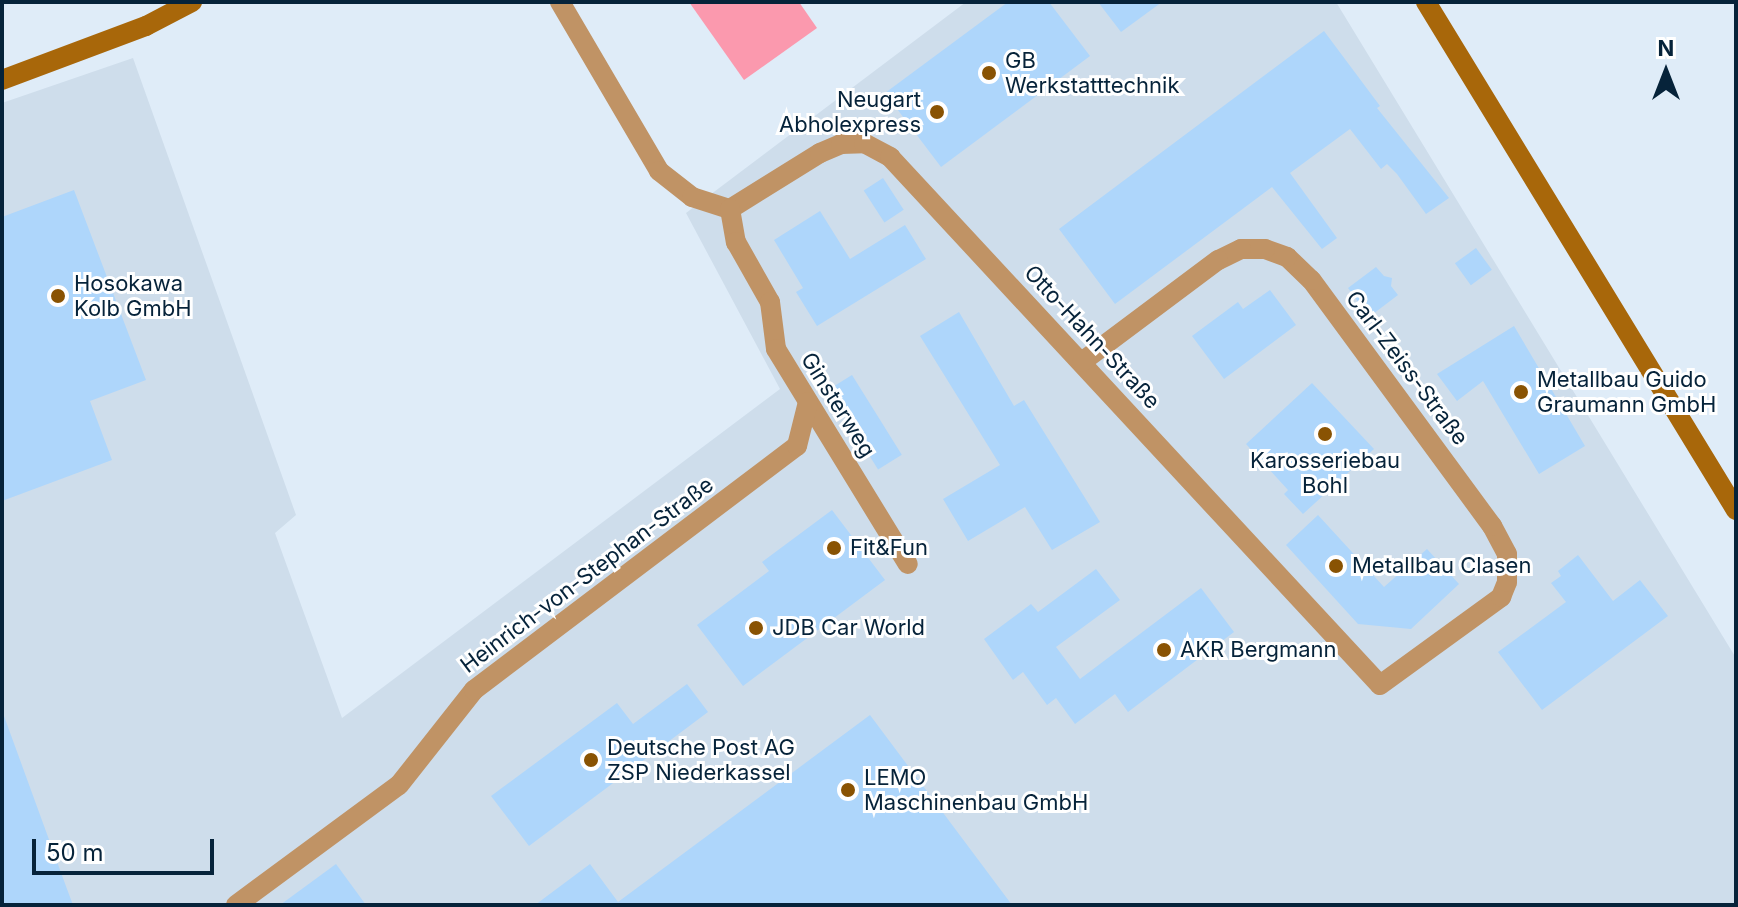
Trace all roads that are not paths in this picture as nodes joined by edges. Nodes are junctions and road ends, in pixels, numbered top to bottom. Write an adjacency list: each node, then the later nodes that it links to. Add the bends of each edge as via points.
1 (192, 2): 4 (main road, via 146,26)
2 (560, 2): 5 (street, via 659,171 692,197)
3 (1426, 2): 8 (main road)
4 (2, 80)
5 (730, 209): 6 (street, Otto-Hahn-Straße, via 820,153 841,144 864,143 890,157); 7 (street, Ginsterweg, via 736,242 770,302 776,349)
6 (1083, 361): 10 (street, Otto-Hahn-Straße); 10 (street, Carl-Zeiss-Straße, via 1218,260 1241,249 1265,249 1287,257 1311,280 1473,495 1507,554 1501,597)
7 (808, 402): 9 (street, Ginsterweg); 11 (street, Heinrich-von-Stephan-Straße, via 797,446 474,690 399,785)
8 (1736, 510)
9 (908, 564)
10 (1380, 685)
11 (236, 905)

